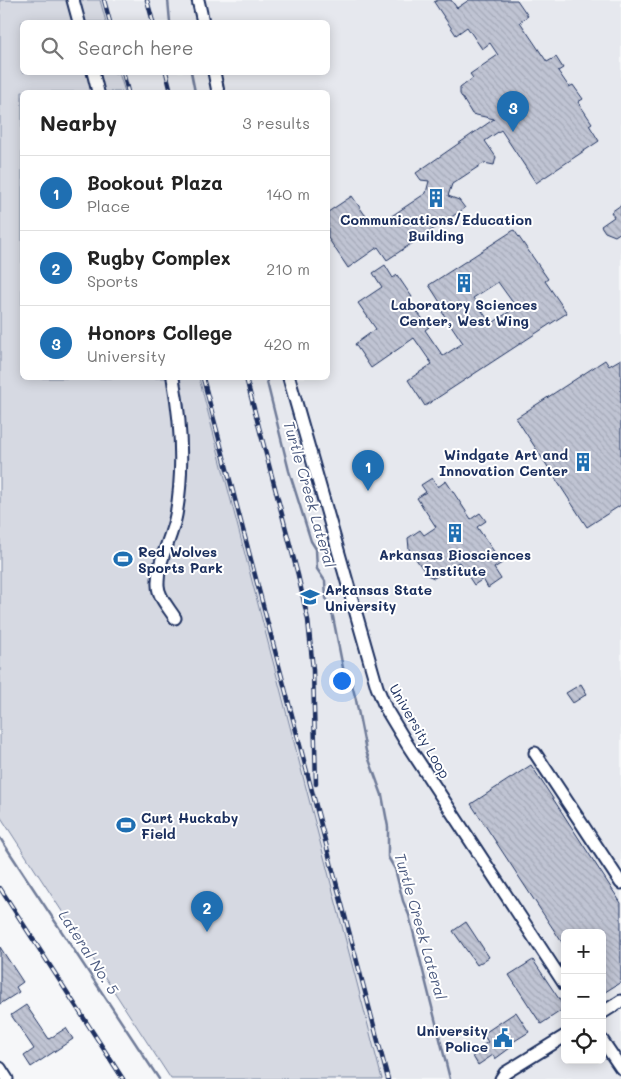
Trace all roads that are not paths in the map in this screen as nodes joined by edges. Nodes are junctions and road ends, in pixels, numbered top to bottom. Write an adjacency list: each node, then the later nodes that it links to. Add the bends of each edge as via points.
1 (74, 0): 3 (street)
2 (198, 0): 4 (street)
3 (79, 20)
4 (203, 20)
5 (94, 75): 7 (street)
6 (215, 75): 8 (street)
7 (98, 90)
8 (218, 90)
9 (173, 380): 11 (street, via 181,470 176,516 160,567 158,586 159,594)
10 (290, 380): 14 (street, University Loop, via 362,637 386,709)
11 (176, 618)
12 (535, 753): 13 (street)
13 (621, 883)
14 (561, 979)
15 (621, 1002): 16 (street)
16 (606, 1011)
17 (561, 1039): 21 (street)
18 (606, 1046): 20 (street)
19 (0, 1068): 22 (street)
20 (621, 1068)
21 (503, 1076)
22 (7, 1079)

